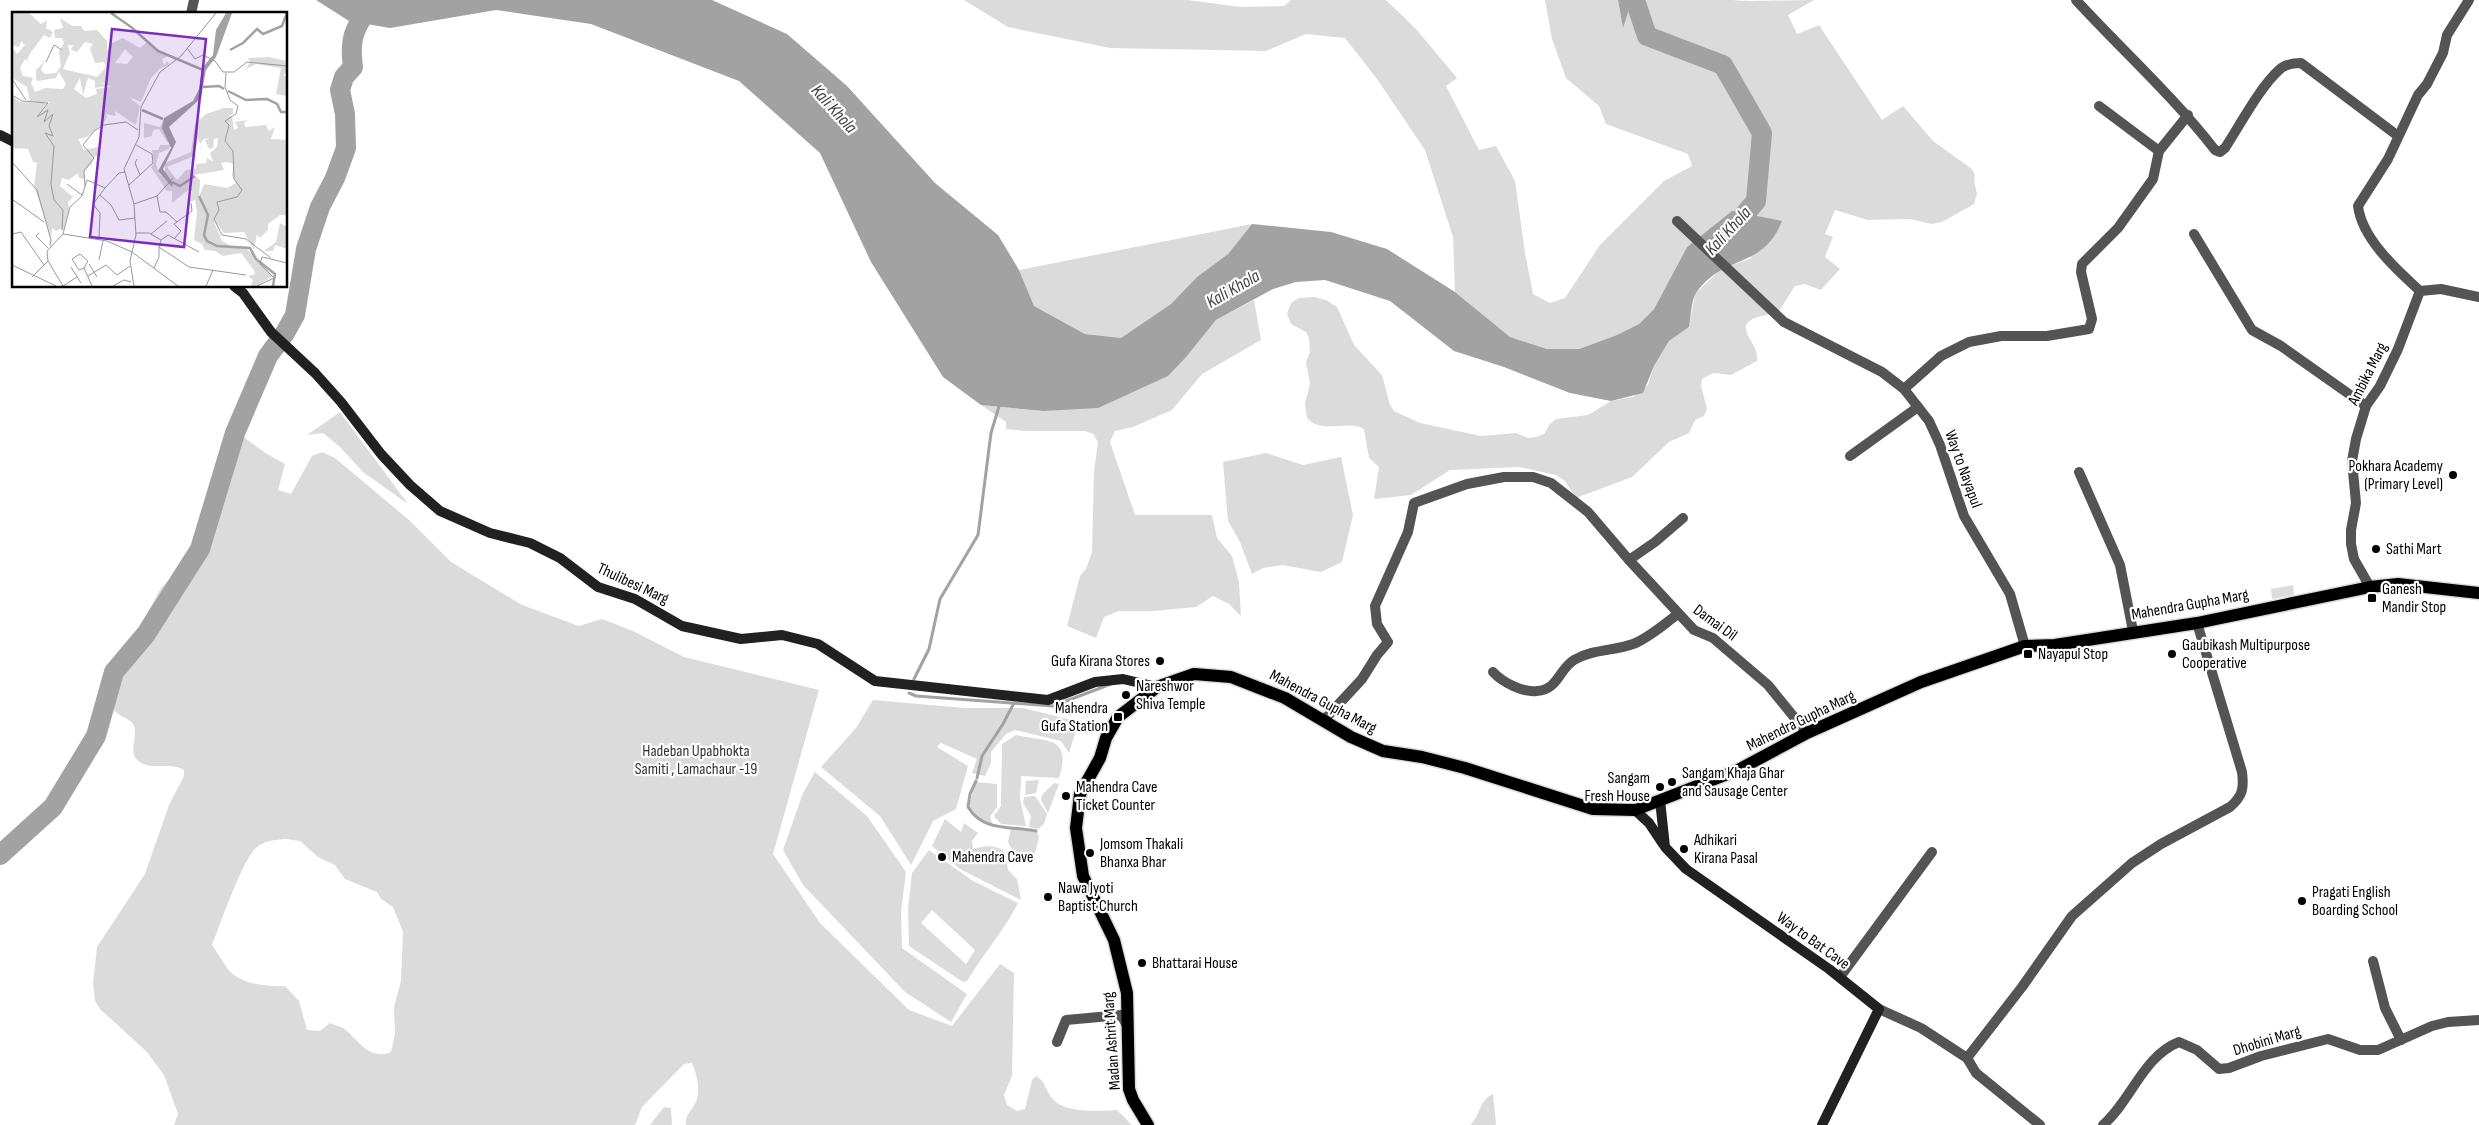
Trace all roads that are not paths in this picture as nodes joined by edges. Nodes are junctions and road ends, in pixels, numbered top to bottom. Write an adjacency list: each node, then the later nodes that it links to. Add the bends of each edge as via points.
1 (2076, 0): 4 (street)
2 (2469, 0): 6 (street, via 2447,35 2443,53)
3 (2099, 106): 8 (street)
4 (2188, 115): 6 (street, via 2220,152 2280,69 2301,63); 8 (street)
5 (0, 135): 7 (main road)
6 (2398, 136): 12 (street, via 2388,159 2358,206 2379,251)
7 (12, 141)
8 (2159, 151): 14 (street, via 2153,179 2118,228 2082,264 2080,272 2092,319 2089,329 2046,336 2001,336 1969,342 1941,356)
9 (1677, 221): 14 (street, Way to Nayapul, via 1784,322 1882,372)
10 (2194, 234): 15 (street, via 2252,330 2281,346)
11 (237, 288): 28 (main road, Thulibesi Marg, via 271,332 335,395 392,467 440,510 490,534 536,546 560,558 598,587 636,599 682,626 741,639 782,635 818,644 875,681 1048,700 1095,682 1123,679)
12 (2420, 291): 13 (street, via 2441,289); 15 (street, Ambika Marg, via 2398,349)
13 (2479, 298)
14 (1904, 389): 16 (street, Way to Nayapul)
15 (2366, 406): 21 (street, Ambika Marg, via 2352,461 2356,503 2351,537 2354,559)
16 (1918, 407): 17 (street); 26 (street, Way to Nayapul, via 1929,421 1940,446 1964,516 2010,594)
17 (1850, 456)
18 (2079, 472): 25 (street, via 2120,565)
19 (1683, 518): 20 (street)
20 (1629, 560): 23 (street, Damai Dil); 29 (street, Damai Dil, via 1588,512 1551,483 1533,477 1519,475 1467,484 1418,500 1412,506 1408,532 1375,606 1376,624 1388,642 1362,679)
21 (2370, 587): 22 (main road, Mahendra Gupha Marg, via 2398,584); 24 (main road, Mahendra Gupha Marg)
22 (2479, 594)
23 (1678, 614): 27 (street, via 1635,644 1598,650 1574,660 1556,683 1546,689 1528,691 1500,680); 30 (street, Damai Dil, via 1694,630 1713,638 1768,685)
24 (2197, 623): 25 (main road, Mahendra Gupha Marg); 42 (street, via 2242,772 2243,791 2239,800 2132,863 2072,916)
25 (2133, 631): 26 (main road, Mahendra Gupha Marg, via 2055,645)
26 (2025, 646): 30 (main road, Mahendra Gupha Marg, via 1921,682)
27 (1492, 672)
28 (1157, 687): 29 (main road, Mahendra Gupha Marg, via 1194,674 1231,676 1285,698); 39 (main road, Madan Ashrit Marg, via 1118,717 1080,794 1076,828 1084,876 1114,940 1127,993)
29 (1324, 720): 32 (main road, Mahendra Gupha Marg, via 1383,751 1465,768 1593,809)
30 (1807, 733): 31 (main road, Mahendra Gupha Marg, via 1738,770)
31 (1660, 800): 32 (main road, Mahendra Gupha Marg); 33 (main road)
32 (1635, 810): 33 (main road, Way to Bat Cave, via 1649,823)
33 (1665, 847): 36 (main road, Way to Bat Cave, via 1686,869)
34 (1932, 852): 36 (street)
35 (2373, 961): 40 (street, via 2385,1008)
36 (1840, 977): 37 (main road, Way to Bat Cave)
37 (1880, 1009): 42 (street, via 1921,1028); 44 (main road)
38 (2479, 1020): 40 (street, Dhobini Marg, via 2432,1026)
39 (1129, 1028): 41 (street, via 1120,1014 1066,1020); 43 (main road, Madan Ashrit Marg, via 1129,1089)
40 (2401, 1040): 46 (street, Dhobini Marg, via 2370,1051 2328,1039 2261,1056 2229,1068 2218,1068 2197,1050 2180,1042 2157,1056)
41 (1057, 1042)
42 (1967, 1058): 45 (street, via 1976,1073)
43 (1148, 1125)
44 (1822, 1125)
45 (2040, 1125)
46 (2103, 1125)

